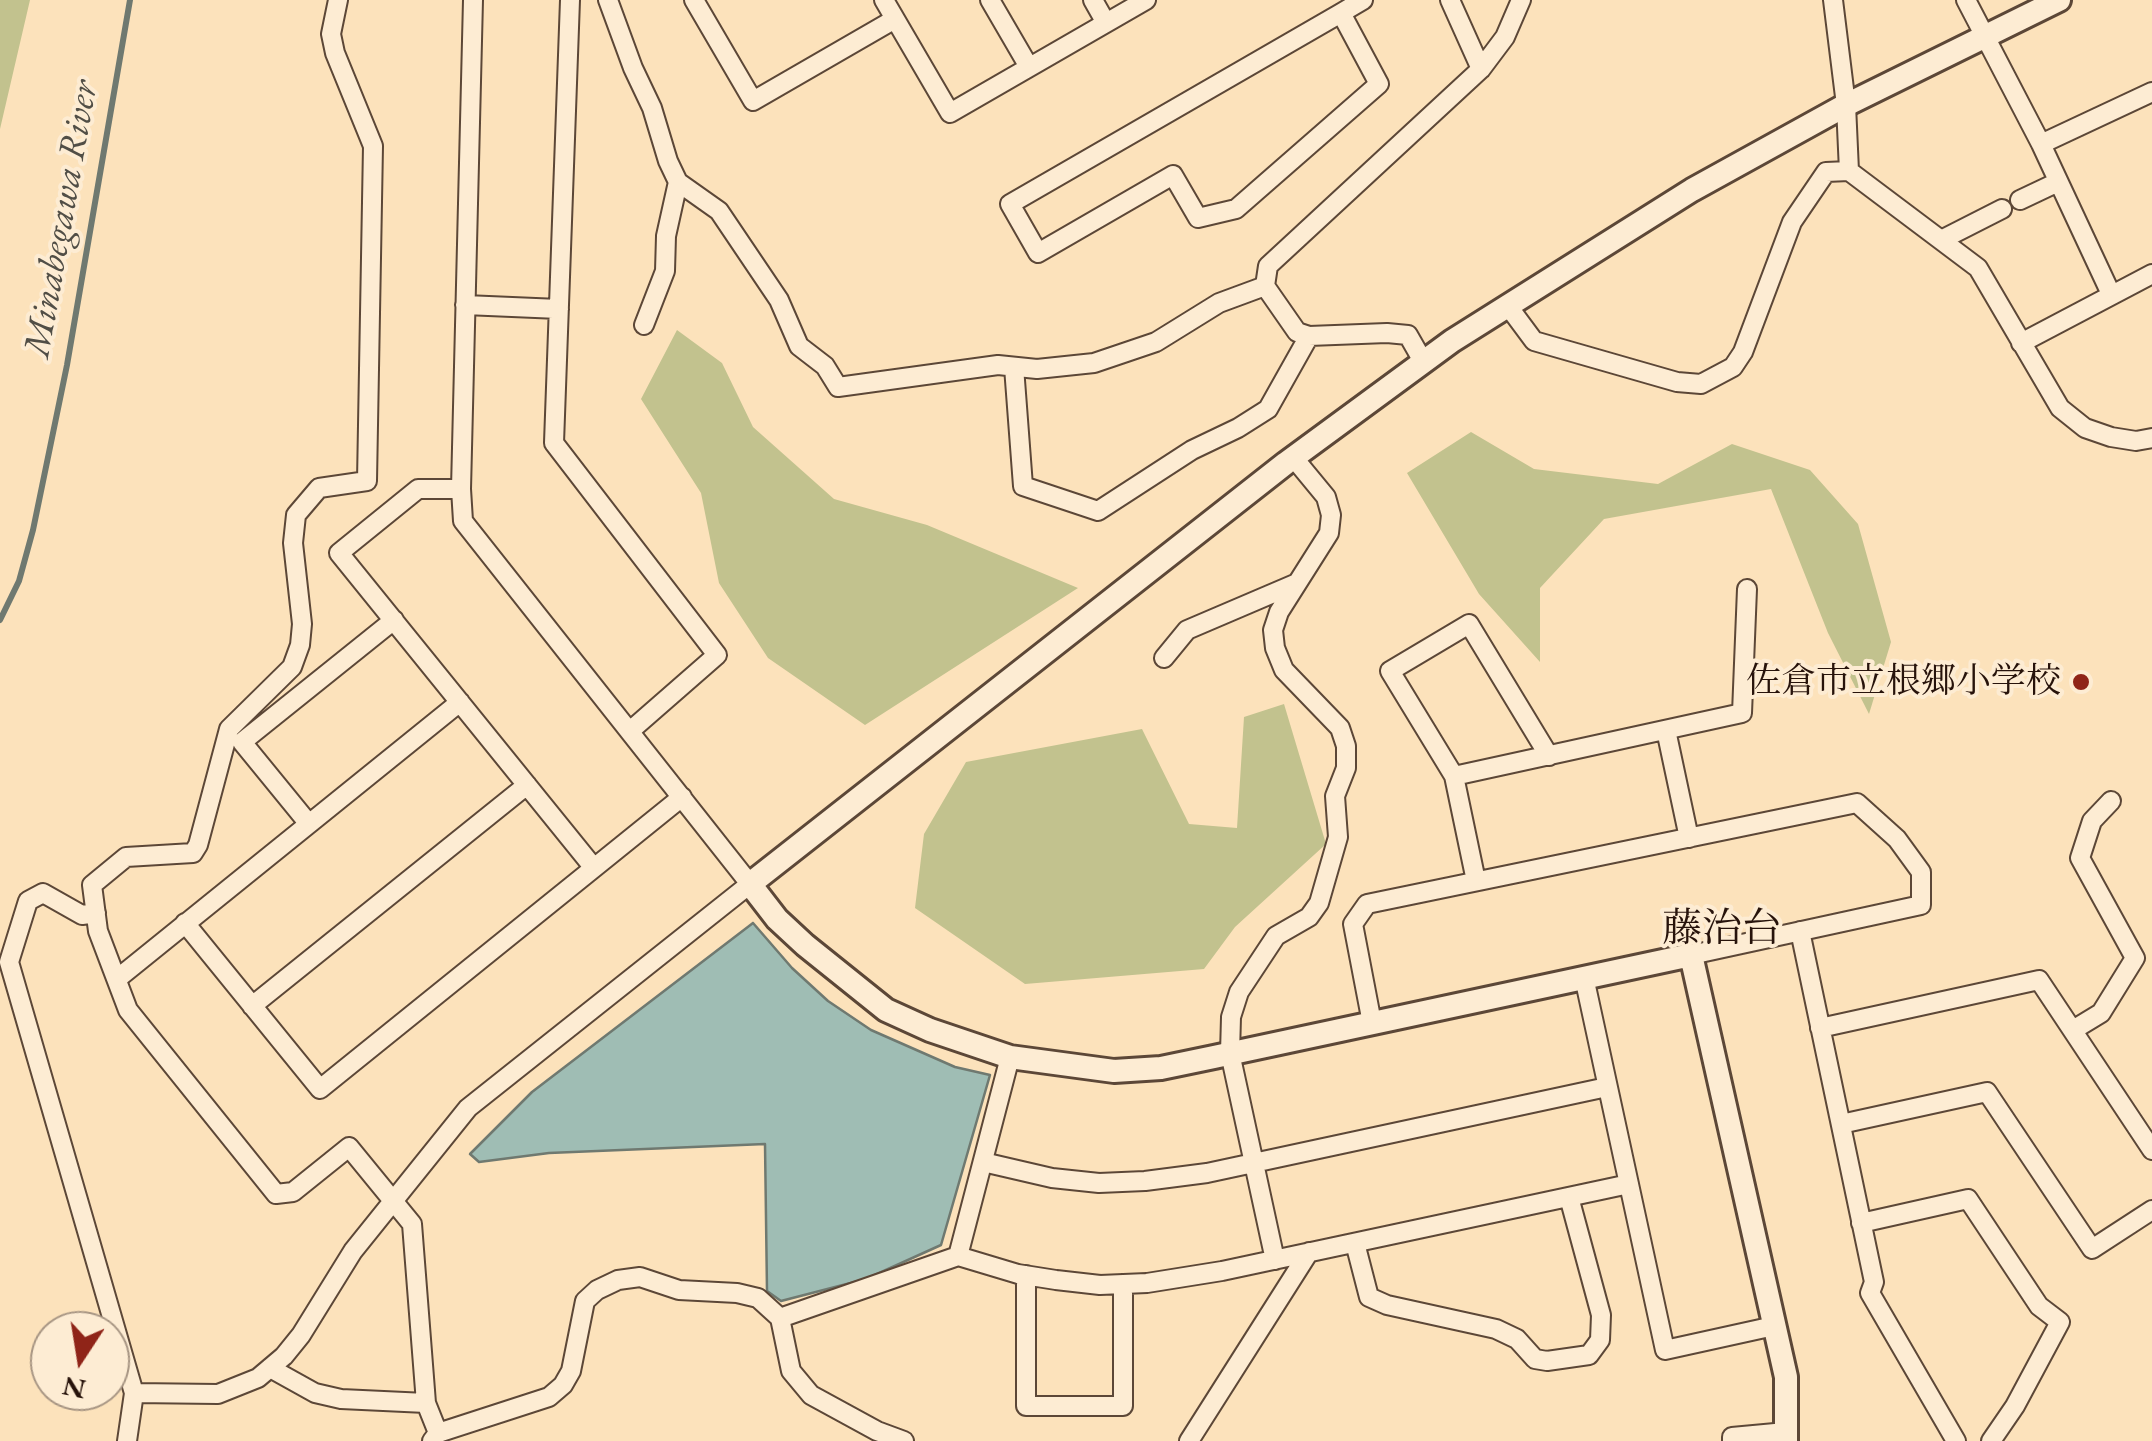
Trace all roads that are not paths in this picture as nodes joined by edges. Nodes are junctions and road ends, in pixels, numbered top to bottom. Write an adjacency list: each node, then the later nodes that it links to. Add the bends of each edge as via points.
1 (338, 0): 61 (street, via 331,34 335,53 373,146 367,481 319,488 296,515 300,645 292,667 229,729 198,845 192,852 126,857 92,885)
2 (473, 0): 33 (street)
3 (570, 0): 35 (street)
4 (608, 0): 25 (street)
5 (694, 0): 16 (street, via 752,101)
6 (884, 0): 16 (street)
7 (990, 0): 19 (street)
8 (1093, 0): 17 (street)
9 (1146, 0): 17 (street)
10 (1450, 0): 20 (street)
11 (1521, 0): 20 (street)
12 (1833, 0): 22 (street)
13 (1966, 0): 18 (street)
14 (2058, 0): 18 (street)
15 (1353, 4): 15 (street, via 1010,204 1038,253 1173,175 1198,218 1236,209 1378,84)
16 (895, 19): 19 (street, via 950,113)
17 (1106, 23): 19 (street)
18 (1985, 36): 22 (street); 23 (street)
19 (1029, 67)
20 (1481, 69): 31 (street, via 1268,266)
21 (2149, 100): 23 (street)
22 (1846, 105): 24 (street); 34 (street, via 1692,190)
23 (2041, 144): 26 (street)
24 (1849, 171): 29 (street); 34 (street, via 1826,172 1792,222 1743,352 1733,367 1701,384 1534,341)
25 (678, 182): 36 (street, via 665,271); 40 (street, via 719,211 779,300 799,346 825,366 838,387)
26 (2058, 182): 27 (street); 32 (street)
27 (2020, 200)
28 (2002, 209): 29 (street)
29 (1943, 239): 38 (street, via 1978,268)
30 (2152, 274): 32 (street)
31 (1265, 286): 37 (street, via 1297,332); 40 (street, via 1219,303 1156,342 1094,364)
32 (2111, 294): 38 (street)
33 (465, 305): 35 (street); 43 (street)
34 (1508, 306): 39 (street)
35 (559, 308): 50 (street, via 554,442 717,655)
36 (644, 325)
37 (1309, 336): 39 (street, via 1408,336); 40 (street, via 1268,408 1098,511 1023,486)
38 (2021, 343): 41 (street, via 2060,408 2085,428 2111,437)
39 (1424, 362): 42 (street)
40 (1014, 367)
41 (2152, 438)
42 (1294, 457): 44 (street, via 1326,497 1331,515 1330,533); 60 (street)
43 (461, 489): 46 (street, via 418,489 338,553); 50 (street, via 463,521)
44 (1298, 582): 47 (street, via 1186,630); 71 (street, via 1279,612 1274,648 1284,670 1340,728 1346,768 1336,796 1338,837 1318,903 1309,917 1276,936 1239,992)
45 (1747, 589): 49 (street, via 1742,714)
46 (394, 620): 48 (street); 56 (street, via 242,742)
47 (1164, 658)
48 (460, 702): 53 (street); 56 (street)
49 (1666, 730): 51 (street); 57 (street)
50 (630, 731): 54 (street)
51 (1549, 756): 52 (street); 52 (street, via 1469,624 1390,671)
52 (1454, 776): 59 (street)
53 (527, 784): 58 (street); 67 (street)
54 (682, 797): 58 (street); 60 (street)
55 (2111, 801): 70 (street, via 2092,821 2080,858 2135,958 2101,1014)
56 (308, 824): 62 (street)
57 (1689, 838): 59 (street); 63 (street, via 1857,803 1921,872 1921,905)
58 (594, 868): 67 (street, via 320,1089)
59 (1476, 882): 68 (street, via 1366,904 1353,924)
60 (750, 884): 72 (street, via 805,945 886,1010); 80 (street, via 468,1108)
61 (96, 913): 66 (street); 92 (street, via 82,915 43,894 28,901 9,962)
62 (185, 923): 66 (street); 67 (street)
63 (1800, 931): 64 (street); 69 (street)
64 (1691, 955): 65 (street); 90 (street)
65 (1584, 978): 68 (street); 73 (street)
66 (117, 979): 80 (street, via 128,1010 276,1194 293,1192 349,1147)
67 (252, 1006)
68 (1372, 1023): 71 (street)
69 (1820, 1028): 70 (street, via 2039,980); 74 (street)
70 (2073, 1030): 75 (street)
71 (1230, 1053): 72 (street, via 1114,1071); 77 (street)
72 (1010, 1057): 76 (street)
73 (1608, 1086): 77 (street); 78 (street)
74 (1841, 1124): 81 (street, via 1987,1092 2092,1250); 82 (street)
75 (2152, 1150)
76 (983, 1162): 77 (street, via 1099,1184); 85 (street)
77 (1254, 1162): 86 (street)
78 (1629, 1184): 79 (street); 90 (street, via 1665,1350)
79 (1569, 1196): 83 (street); 83 (street, via 1602,1315 1600,1340 1589,1354 1547,1361 1496,1330 1368,1297)
80 (393, 1201): 91 (street, via 301,1335); 93 (street, via 412,1224)
81 (2152, 1210)
82 (1862, 1223): 100 (street, via 1874,1282 1870,1294); 101 (street, via 1968,1199 2039,1306 2060,1322)
83 (1355, 1242): 84 (street)
84 (1310, 1252): 86 (street); 98 (street)
85 (958, 1256): 87 (street); 89 (street)
86 (1275, 1260): 88 (street)
87 (1026, 1275): 88 (street); 88 (street, via 1026,1406 1123,1406)
88 (1123, 1284)
89 (780, 1318): 95 (street, via 758,1298 737,1293 618,1280 585,1301 563,1385 549,1397); 97 (street, via 791,1370 811,1396)
90 (1774, 1326): 94 (street, via 1786,1377)
91 (270, 1368): 92 (street, via 218,1394); 93 (street, via 341,1399)
92 (134, 1392): 96 (street)
93 (426, 1403): 95 (street)
94 (1786, 1436): 99 (street)
95 (435, 1437)
96 (126, 1441)
97 (904, 1441)
98 (1189, 1441)
99 (1732, 1441)
100 (1956, 1441)
101 (1991, 1441)

